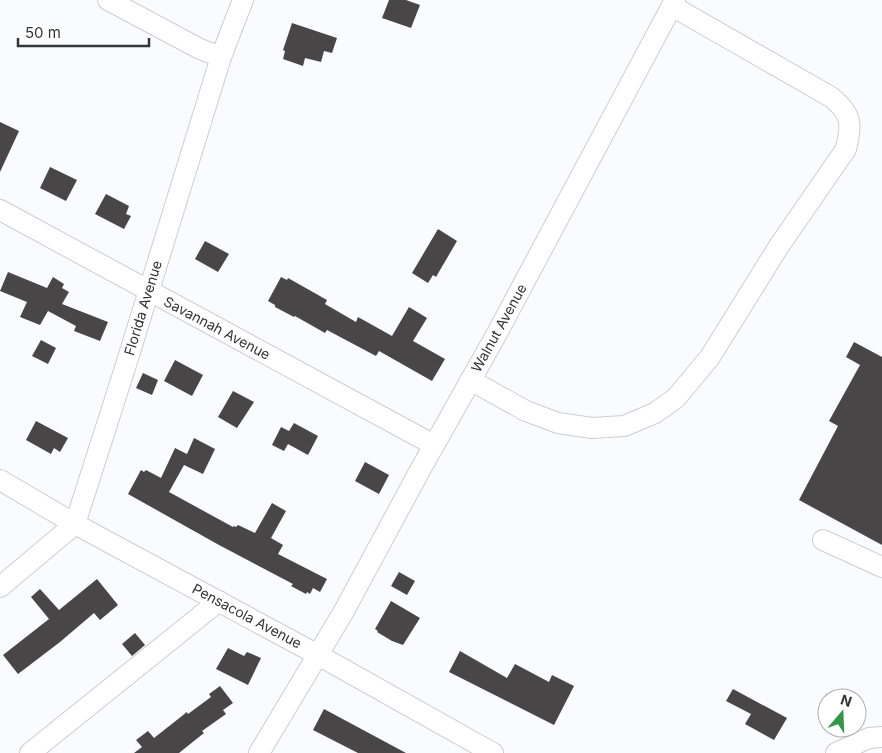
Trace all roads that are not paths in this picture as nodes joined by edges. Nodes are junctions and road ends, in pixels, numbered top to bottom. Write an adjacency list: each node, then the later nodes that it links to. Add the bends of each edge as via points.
1 (108, 0): 4 (street)
2 (243, 0): 4 (street, Florida Avenue)
3 (674, 3): 7 (street, Walnut Avenue); 7 (street, via 843,106 849,117 850,130 846,149 779,246 710,357 676,398 655,413 624,426 592,428 558,423 526,411)
4 (221, 57): 6 (street, Florida Avenue)
5 (0, 210): 6 (street, Savannah Avenue)
6 (148, 291): 8 (street, Savannah Avenue); 10 (street, Florida Avenue)
7 (470, 380): 8 (street, Walnut Avenue)
8 (434, 445): 15 (street, Walnut Avenue)
9 (0, 480): 10 (street, Pensacola Avenue)
10 (75, 524): 13 (street); 14 (street, Pensacola Avenue)
11 (823, 540): 12 (street)
12 (882, 567)
13 (0, 587)
14 (219, 601): 15 (street, Pensacola Avenue); 17 (street)
15 (318, 655): 18 (street, Walnut Avenue); 19 (street, Pensacola Avenue)
16 (882, 737): 20 (street, via 869,738)
17 (30, 753)
18 (259, 753)
19 (493, 753)
20 (836, 753)

